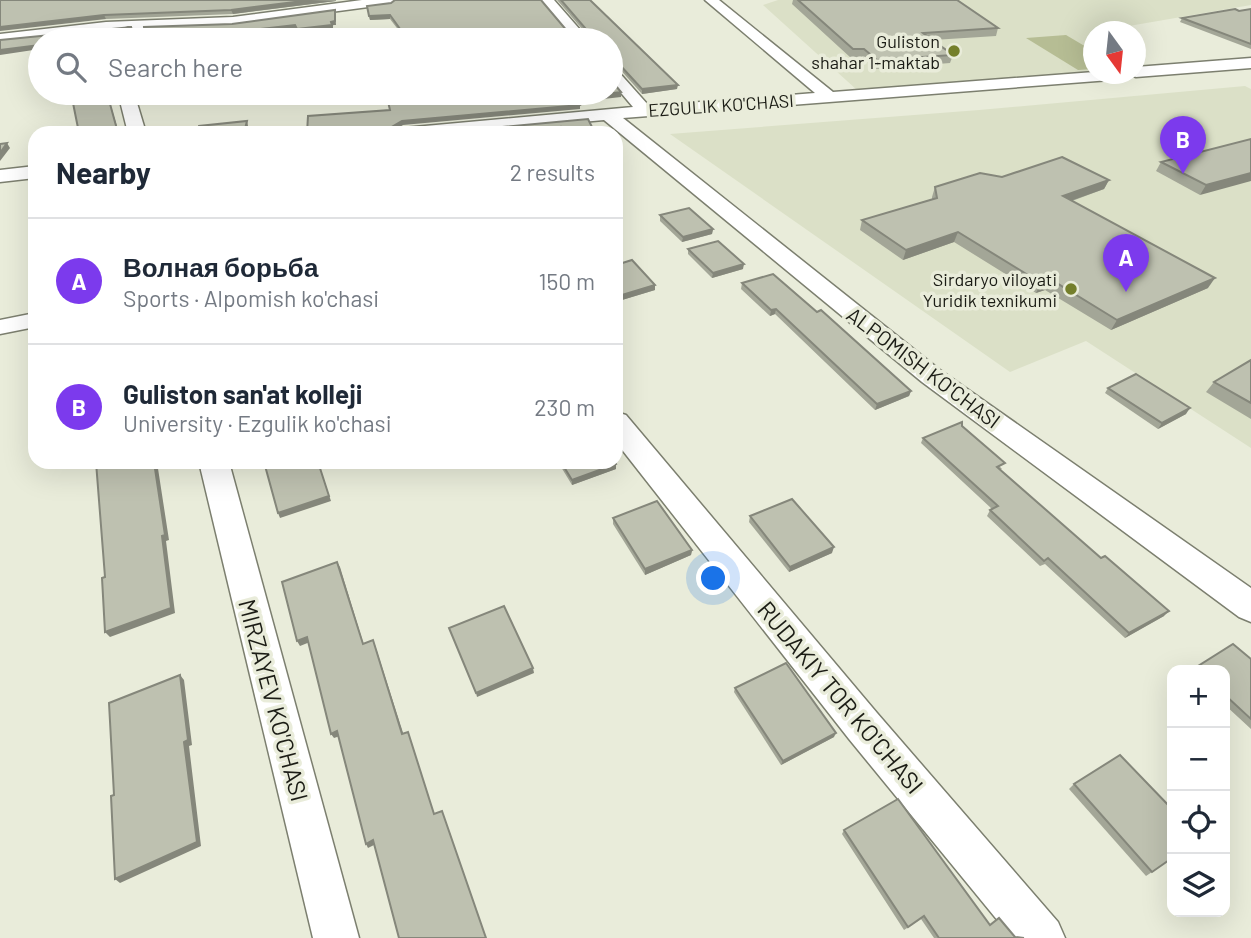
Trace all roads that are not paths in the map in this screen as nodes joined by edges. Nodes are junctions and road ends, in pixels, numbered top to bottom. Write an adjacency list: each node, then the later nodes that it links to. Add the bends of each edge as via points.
1 (391, 0): 4 (street, via 233,22)
2 (547, 0): 7 (street)
3 (712, 0): 14 (street, EZGULIK KO'CHASI)
4 (104, 19): 5 (street); 6 (street)
5 (55, 28)
6 (107, 28)
7 (572, 28)
8 (28, 33): 9 (street)
9 (0, 38)
10 (1251, 63): 11 (street)
11 (1146, 71)
12 (1083, 77): 14 (street, EZGULIK KO'CHASI)
13 (623, 86): 16 (street)
14 (830, 97): 16 (street, EZGULIK KO'CHASI)
15 (129, 105): 18 (street)
16 (645, 111): 17 (street, EZGULIK KO'CHASI)
17 (607, 114): 19 (street, EZGULIK KO'CHASI); 20 (street, ALPOMISH KO'CHASI)
18 (135, 126)
19 (478, 126)
20 (622, 126)
21 (623, 127): 28 (street, ALPOMISH KO'CHASI, via 931,376)
22 (28, 173): 23 (street)
23 (0, 176)
24 (28, 321): 25 (street)
25 (0, 327)
26 (623, 431): 30 (street, RUDAKIY TOR KO'CHASI)
27 (215, 469): 29 (street, MIRZAYEV KO'CHASI)
28 (1251, 607)
29 (336, 938)
30 (1042, 938)

